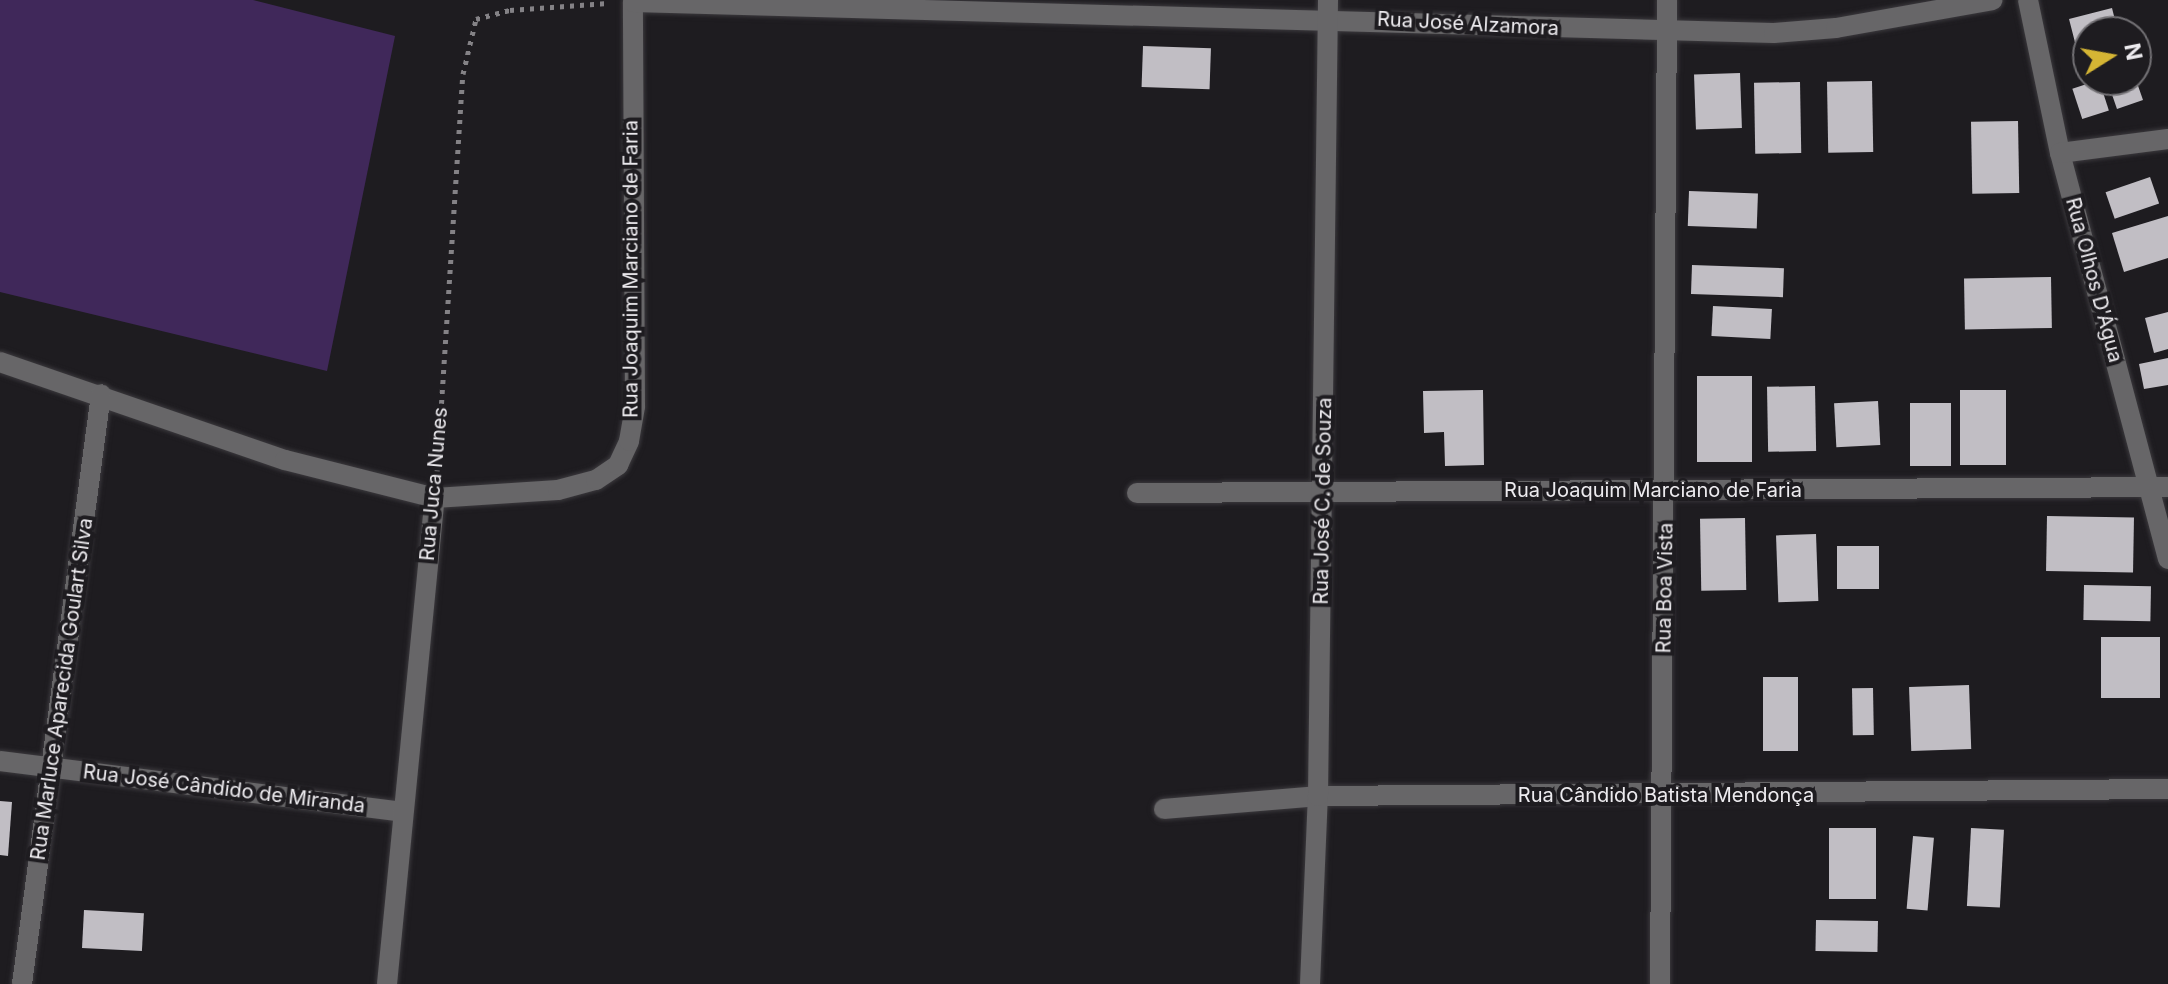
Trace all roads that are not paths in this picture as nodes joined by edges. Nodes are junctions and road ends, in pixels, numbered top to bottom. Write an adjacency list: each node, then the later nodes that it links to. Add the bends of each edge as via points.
1 (1667, 0): 6 (street, Rua Boa Vista)
2 (1993, 0): 6 (street, Rua José Alzamora, via 1836,28)
3 (2028, 0): 8 (street, Rua Olhos D'Água)
4 (633, 2): 5 (street, Rua José Alzamora); 15 (street, Rua Joaquim Marciano de Faria, via 635,406 629,441 618,465 596,480 558,490)
5 (1328, 8): 6 (street, Rua José Alzamora); 14 (street, Rua José C. de Souza)
6 (1668, 32): 12 (street, Rua Boa Vista)
7 (2168, 139): 8 (street)
8 (2060, 153): 11 (street, Rua Olhos D'Água)
9 (0, 362): 10 (street, Rua Joaquim Marciano de Faria)
10 (101, 394): 15 (street, Rua Joaquim Marciano de Faria, via 285,460); 18 (street, Rua Marluce Aparecida Goulart Silva)
11 (2158, 487): 12 (street, Rua Joaquim Marciano de Faria); 16 (street, Rua Olhos D'Água)
12 (1666, 489): 14 (street, Rua Joaquim Marciano de Faria); 21 (street, Rua Boa Vista)
13 (1137, 493): 14 (street, Rua Joaquim Marciano de Faria)
14 (1323, 493): 20 (street, Rua José C. de Souza)
15 (435, 498): 23 (street, Rua Juca Nunes)
16 (2168, 559)
17 (0, 761): 18 (street, Rua José Cândido de Miranda)
18 (53, 767): 23 (street, Rua José Cândido de Miranda); 24 (street, Rua Marluce Aparecida Goulart Silva)
19 (2168, 789): 21 (street, Rua Cândido Batista Mendonça)
20 (1318, 796): 21 (street, Rua Cândido Batista Mendonça); 22 (street, Rua Cândido Batista Mendonça); 26 (street, Rua José C. de Souza)
21 (1663, 796): 27 (street, Rua Boa Vista)
22 (1164, 809)
23 (401, 812): 25 (street, Rua Juca Nunes)
24 (22, 984)
25 (387, 984)
26 (1310, 984)
27 (1660, 984)

